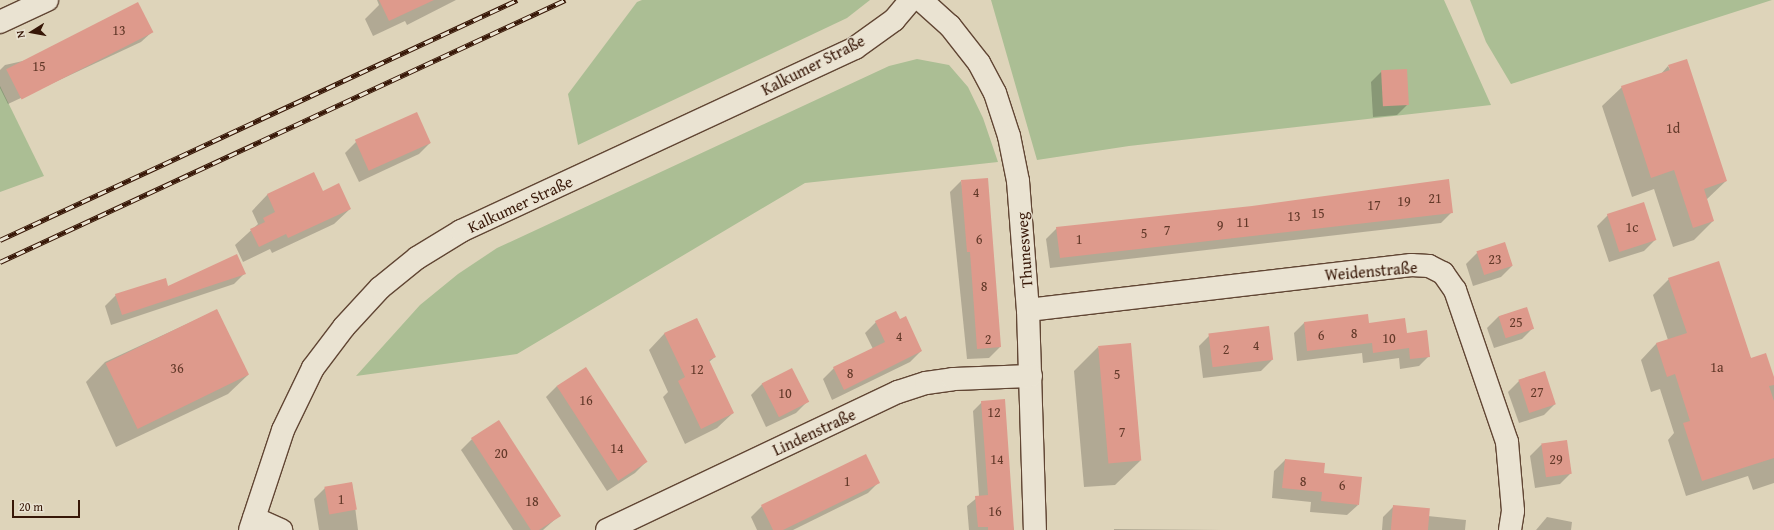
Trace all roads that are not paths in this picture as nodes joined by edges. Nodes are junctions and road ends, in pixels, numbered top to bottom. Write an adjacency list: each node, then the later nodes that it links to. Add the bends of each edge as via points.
1 (47, 0): 4 (street)
2 (911, 0): 7 (street, Kalkumer Straße, via 894,20 855,48 461,231 417,258 380,288 344,327 313,368 283,430)
3 (921, 0): 5 (street, Thunesweg, via 950,26 980,63 995,93 1009,136 1018,181)
4 (0, 22)
5 (1028, 310): 6 (street, Thunesweg); 11 (street, Weidenstraße, via 1411,265 1429,266 1443,273 1455,290 1507,442 1513,511)
6 (1032, 376): 9 (street, Lindenstraße, via 953,378 898,392); 10 (street, Thunesweg)
7 (252, 524): 8 (street)
8 (281, 530)
9 (607, 530)
10 (1035, 530)
11 (1510, 530)

